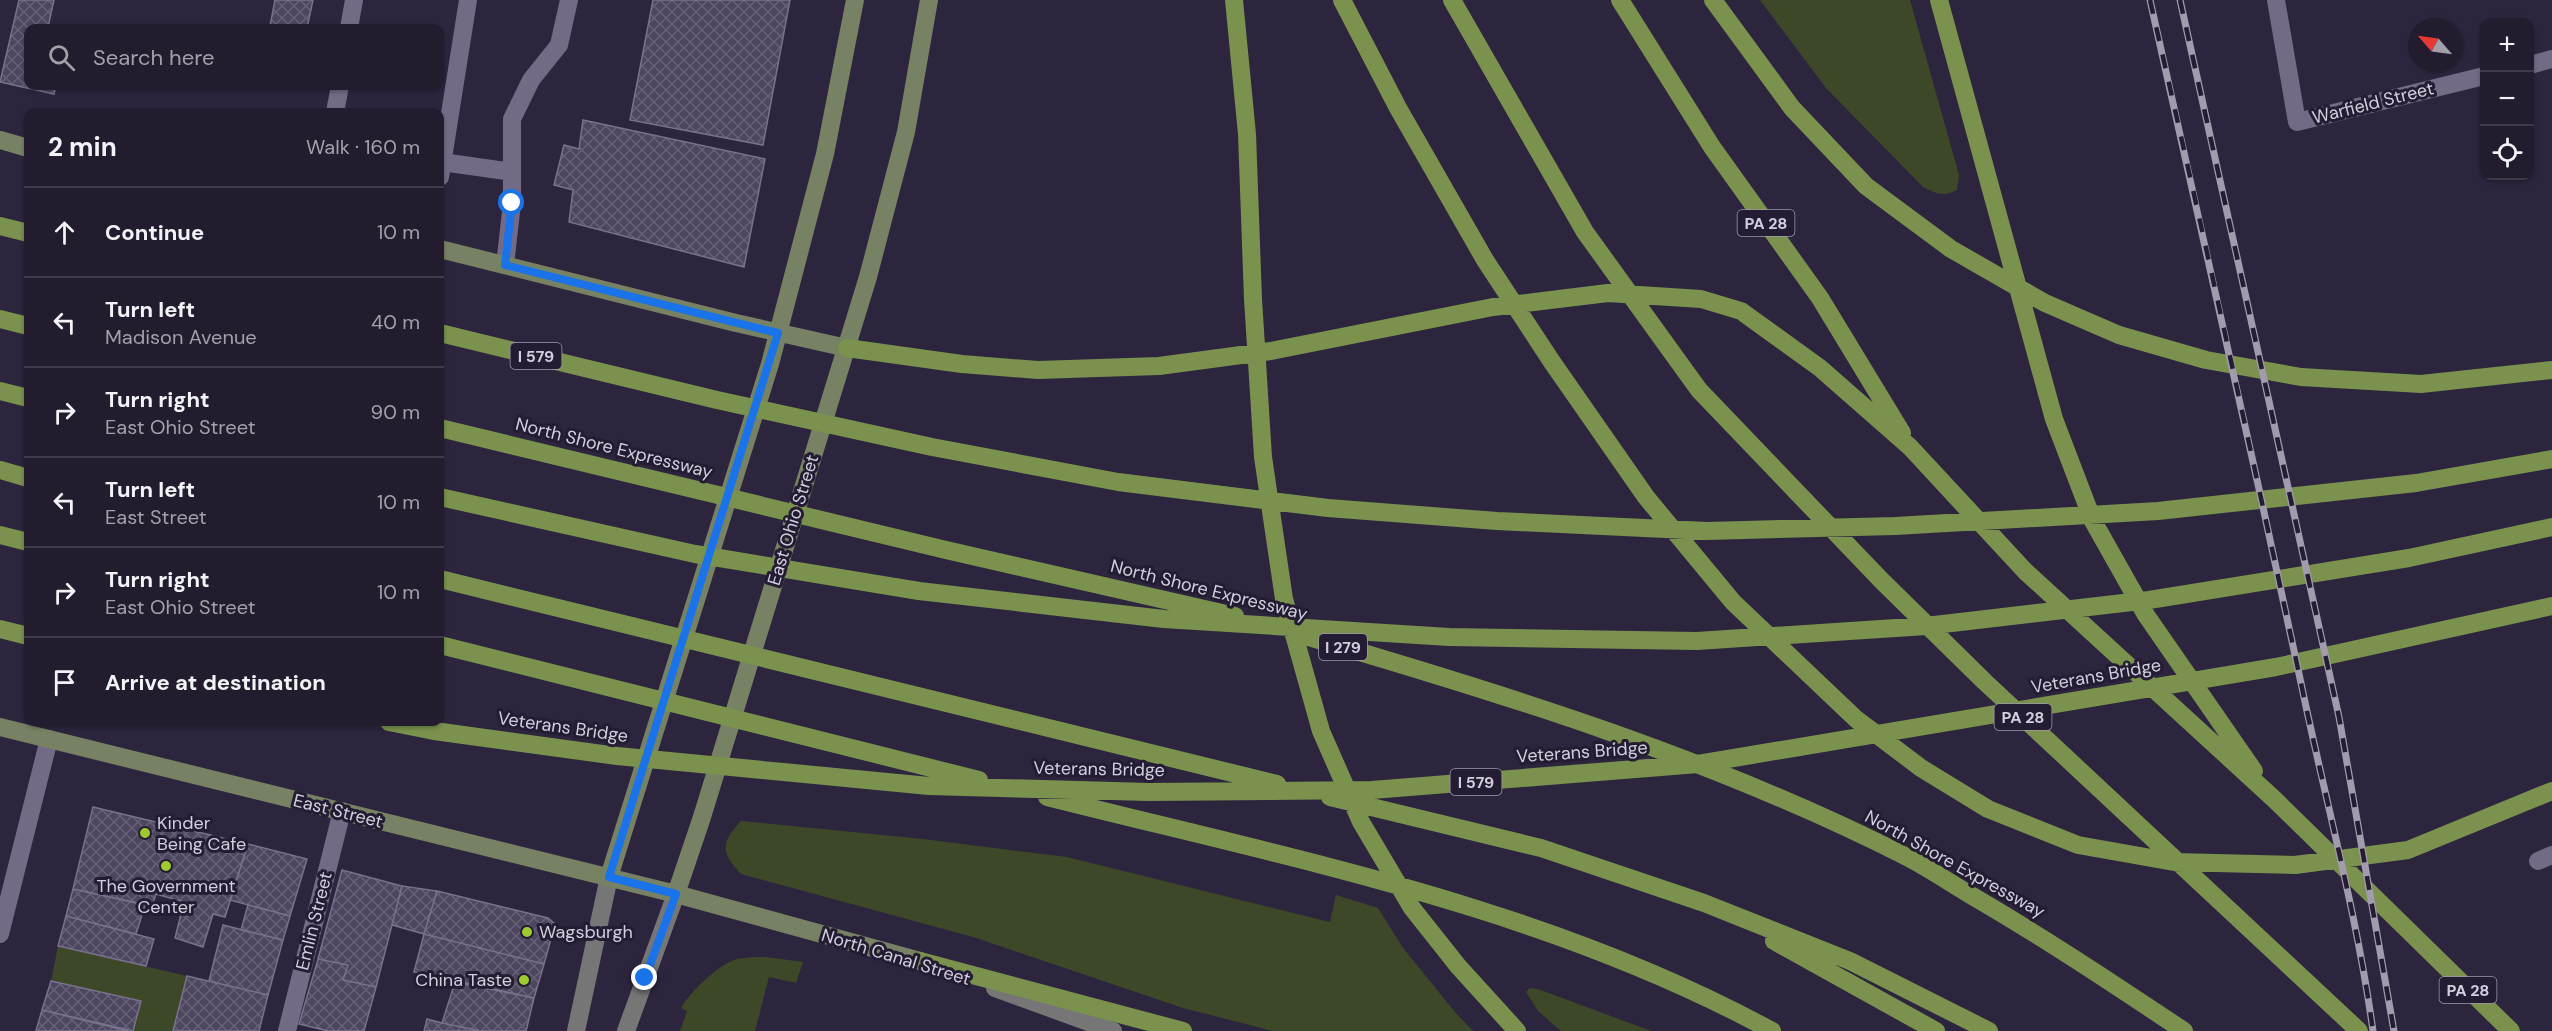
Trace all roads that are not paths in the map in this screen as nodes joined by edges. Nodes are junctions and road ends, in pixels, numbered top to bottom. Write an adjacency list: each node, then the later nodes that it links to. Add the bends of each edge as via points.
1 (354, 0): 13 (street)
2 (468, 0): 21 (street)
3 (569, 0): 23 (street, via 559,45 531,80 512,119)
4 (855, 0): 30 (main road, via 825,154)
5 (929, 0): 32 (main road, East Ohio Street, via 906,132)
6 (1234, 0): 66 (highway, via 1247,134 1263,457 1284,599 1321,732 1361,822 1412,908)
7 (1342, 0): 53 (highway, via 1485,260 1646,497 1733,602 1856,719 1921,768 1988,809 2078,845 2174,862 2295,865 2408,850)
8 (1452, 0): 71 (highway, PA 28, via 1585,232 1699,390 1986,682)
9 (1620, 0): 37 (highway, PA 28, via 1712,147 1820,298)
10 (1713, 0): 33 (highway, via 1792,108 1866,186 1952,249 2045,303 2119,335 2206,360 2301,377 2421,384)
11 (1939, 0): 54 (highway, via 2054,419 2093,521 2146,615)
12 (2276, 0): 16 (street, Warfield Street, via 2297,122)
13 (350, 24)
14 (2552, 59): 15 (street)
15 (2534, 64)
16 (2480, 77)
17 (339, 90): 18 (street)
18 (336, 108)
19 (0, 140): 20 (main road)
20 (24, 146)
21 (444, 151)
22 (444, 170): 23 (street)
23 (512, 172): 27 (street)
24 (0, 226): 25 (highway)
25 (24, 232)
26 (444, 250): 27 (main road)
27 (505, 265): 30 (main road)
28 (0, 319): 29 (highway)
29 (24, 325)
30 (778, 333): 32 (main road); 56 (main road)
31 (444, 334): 38 (highway, I 579, via 739,405 1118,482 1328,508 1497,521 1707,531 1895,526 2134,512 2416,483)
32 (847, 348): 37 (highway, via 1038,370 1159,366 1270,351 1493,307 1608,294 1701,299 1741,311 1820,368); 57 (main road, East Ohio Street)
33 (2552, 370)
34 (0, 391): 35 (highway)
35 (24, 397)
36 (444, 429): 70 (highway, North Shore Expressway / I 279, via 946,550 1206,607 1438,675 1600,728 1798,804 1909,858 2054,944)
37 (1910, 447): 54 (highway, PA 28, via 2025,571)
38 (2552, 459)
39 (0, 470): 40 (highway)
40 (24, 476)
41 (444, 498): 42 (highway, via 694,554 919,591 1164,619 1413,634 1673,640 1926,626 2149,600 2409,558)
42 (2552, 527)
43 (0, 535): 44 (highway)
44 (24, 541)
45 (444, 580): 58 (highway, via 1540,848)
46 (2552, 606): 50 (highway, Veterans Bridge / I 579, via 2276,667 1698,764 1372,790 1149,792 930,786 617,756)
47 (5, 631): 48 (highway)
48 (24, 635)
49 (444, 646): 67 (highway, via 1453,900 1550,932 1647,971)
50 (409, 726)
51 (0, 727): 52 (main road, East Street)
52 (49, 739): 55 (main road, East Street); 59 (street)
53 (2552, 791)
54 (2274, 800): 72 (highway, PA 28)
55 (342, 812): 56 (main road, East Street); 61 (street, Emlin Street)
56 (609, 877): 57 (main road, East Street); 62 (main road)
57 (676, 894): 60 (main road, North Canal Street); 63 (main road, East Ohio Street)
58 (1704, 903): 68 (highway); 69 (highway, via 1850,961)
59 (0, 934)
60 (920, 961): 64 (main road, North Canal Street); 65 (highway)
61 (287, 1031)
62 (576, 1031)
63 (626, 1031)
64 (1113, 1031)
65 (1184, 1031)
66 (1516, 1031)
67 (1772, 1031)
68 (1936, 1031)
69 (1989, 1031)
70 (2184, 1031)
71 (2359, 1031)
72 (2511, 1031)

